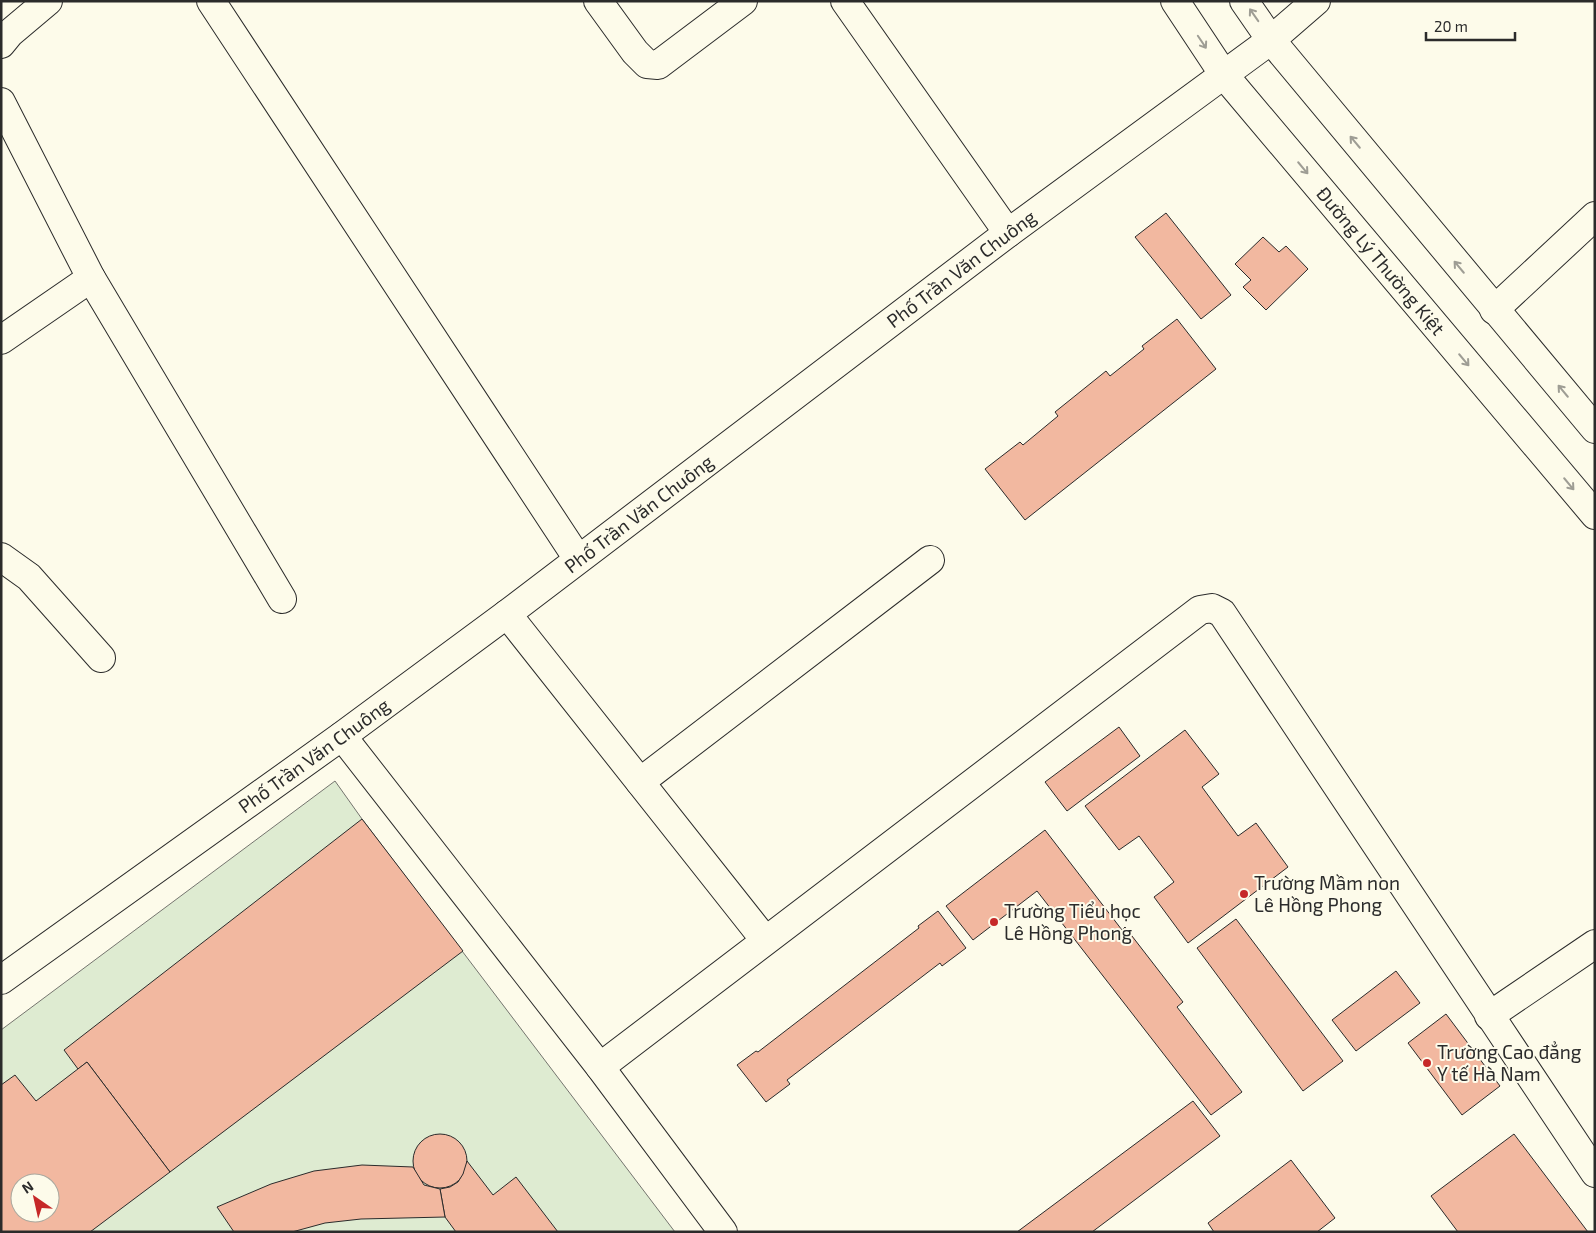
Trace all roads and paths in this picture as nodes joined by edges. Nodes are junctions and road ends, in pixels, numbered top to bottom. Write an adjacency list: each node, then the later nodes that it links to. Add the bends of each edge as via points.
1 (48, 1): 10 (street)
2 (211, 1): 21 (street)
3 (598, 1): 4 (street, via 635,52 647,64 658,65)
4 (743, 1)
5 (845, 1): 14 (street)
6 (1175, 1): 11 (street, Đường Lý Thường Kiệt, one-way to 11)
7 (1244, 1): 9 (street, one-way to 7)
8 (1316, 1): 9 (street, Phố Trần Văn Chuông)
9 (1271, 40): 11 (street, Phố Trần Văn Chuông); 16 (street, one-way to 9)
10 (1, 44)
11 (1224, 74): 14 (street, Phố Trần Văn Chuông); 19 (street, Đường Lý Thường Kiệt, one-way to 19)
12 (4, 115): 15 (street)
13 (1595, 216): 16 (street)
14 (1008, 233): 21 (street, Phố Trần Văn Chuông)
15 (91, 278): 17 (street); 23 (street)
16 (1494, 310): 18 (street, one-way to 16)
17 (1, 340)
18 (1595, 429)
19 (1595, 515)
20 (1, 557): 25 (street, via 29,577)
21 (578, 559): 24 (street, Phố Trần Văn Chuông)
22 (930, 560): 27 (street)
23 (282, 599)
24 (507, 614): 26 (street, Phố Trần Văn Chuông); 27 (street)
25 (101, 658)
26 (342, 736): 30 (street, Phố Trần Văn Chuông); 32 (street)
27 (640, 782): 28 (street)
28 (765, 940): 31 (street, via 1200,610 1212,608 1222,613); 32 (street)
29 (1595, 944): 31 (street)
30 (1, 980)
31 (1489, 1016): 33 (street)
32 (600, 1067): 34 (street)
33 (1595, 1173)
34 (723, 1232)

